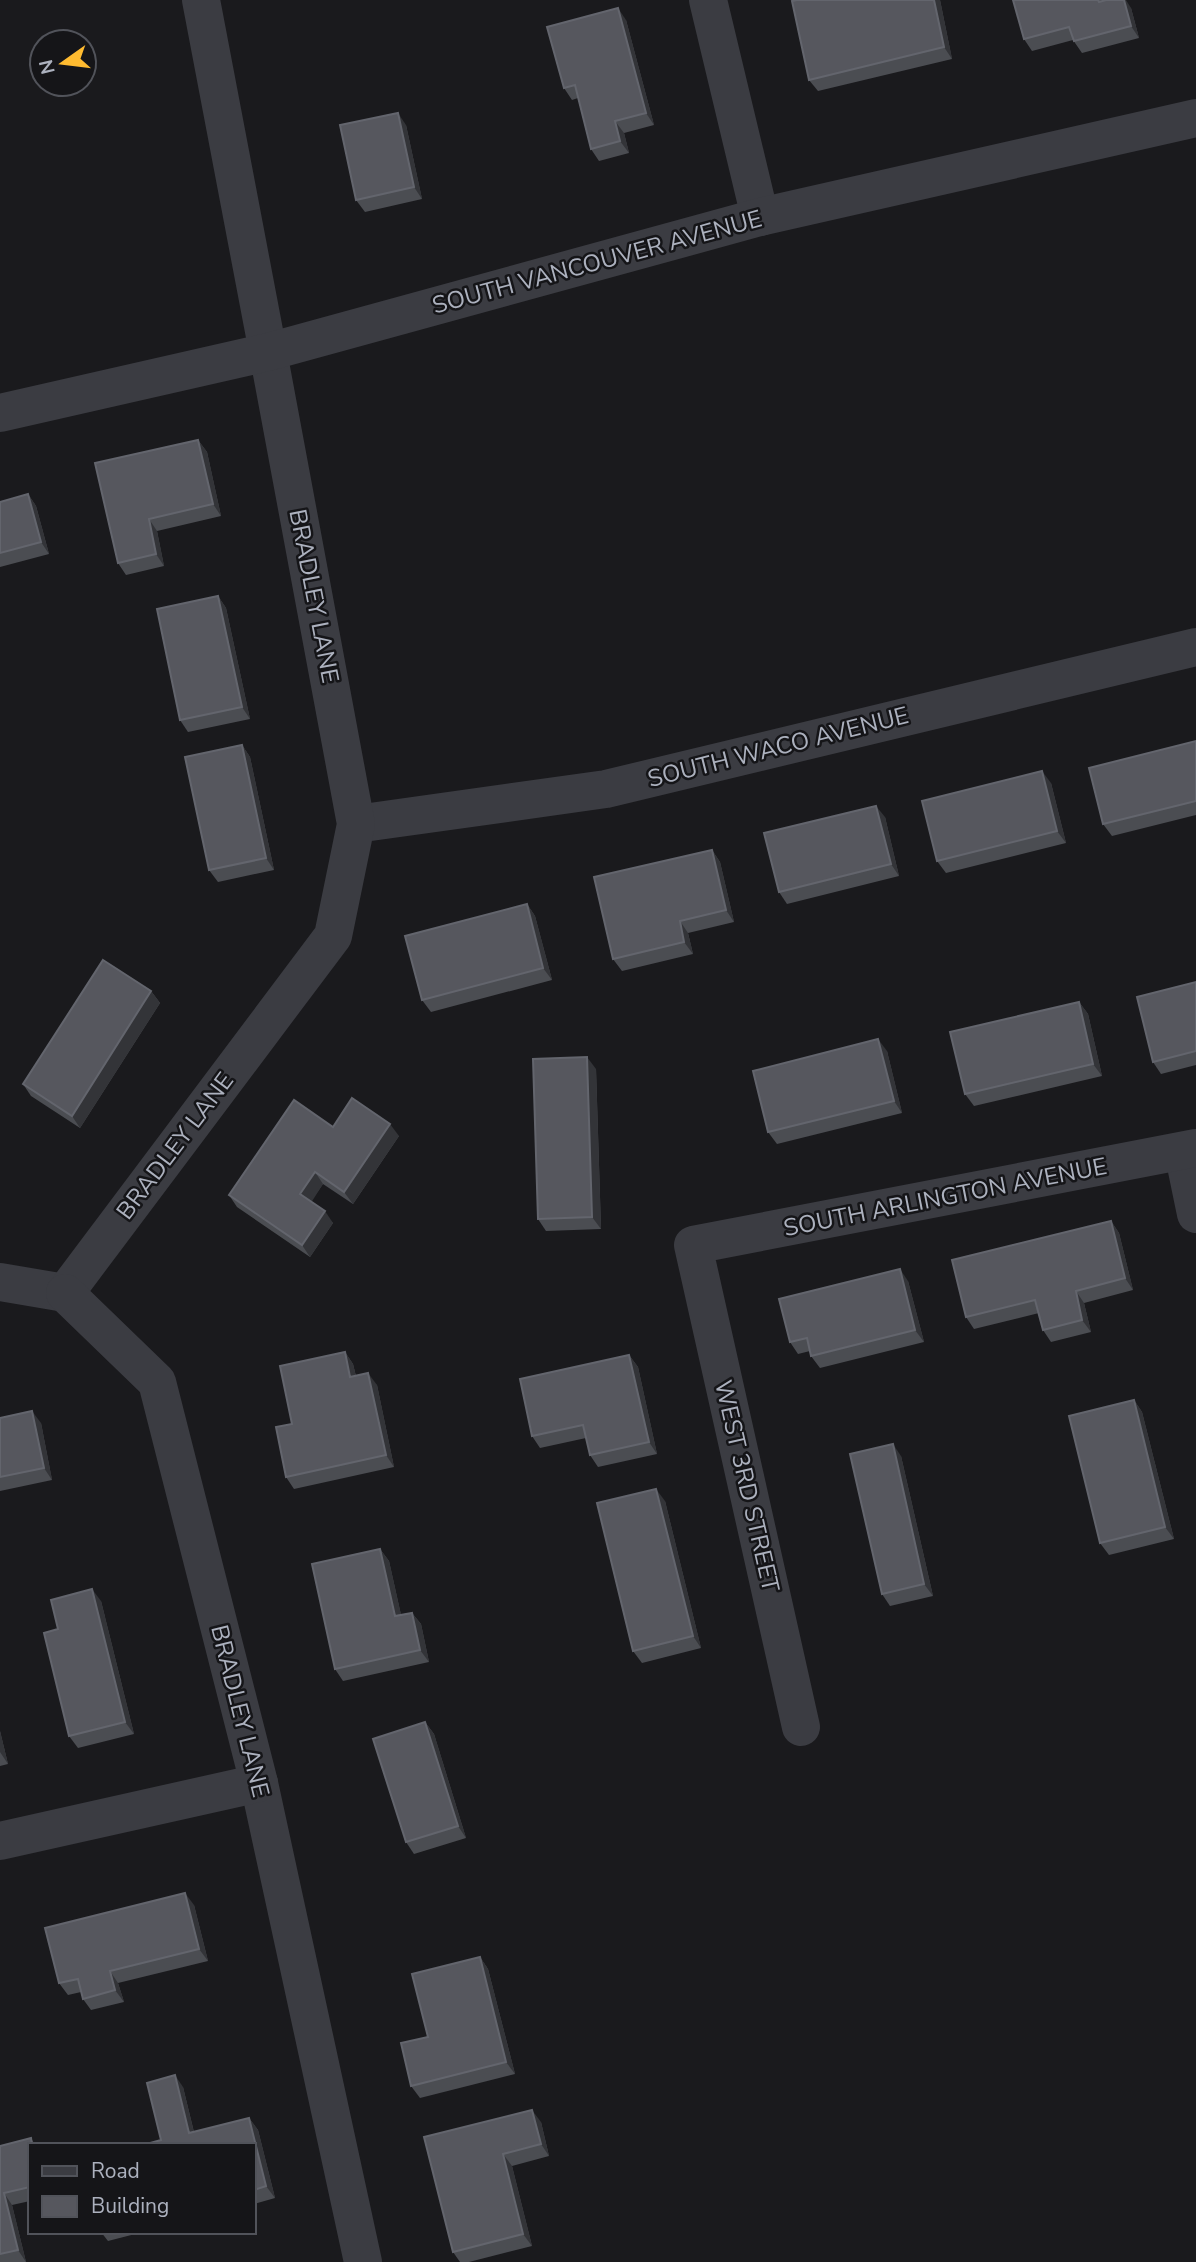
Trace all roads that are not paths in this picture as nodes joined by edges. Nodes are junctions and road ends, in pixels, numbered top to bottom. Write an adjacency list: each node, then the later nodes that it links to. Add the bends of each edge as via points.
1 (201, 0): 5 (street, BRADLEY LANE)
2 (708, 0): 4 (street)
3 (1196, 118): 4 (street, SOUTH VANCOUVER AVENUE)
4 (760, 217): 5 (street, SOUTH VANCOUVER AVENUE)
5 (268, 352): 6 (street, SOUTH VANCOUVER AVENUE); 8 (street, BRADLEY LANE)
6 (0, 413)
7 (1196, 647): 8 (street, SOUTH WACO AVENUE, via 606,789)
8 (356, 824): 13 (street, BRADLEY LANE, via 333,936)
9 (1190, 1149): 10 (street); 11 (street, SOUTH ARLINGTON AVENUE)
10 (1196, 1214)
11 (693, 1245): 14 (street, WEST 3RD STREET)
12 (0, 1282): 13 (street)
13 (65, 1293): 15 (street, BRADLEY LANE, via 157,1382)
14 (801, 1727)
15 (259, 1783): 16 (street); 17 (street, BRADLEY LANE)
16 (0, 1841)
17 (363, 2262)

